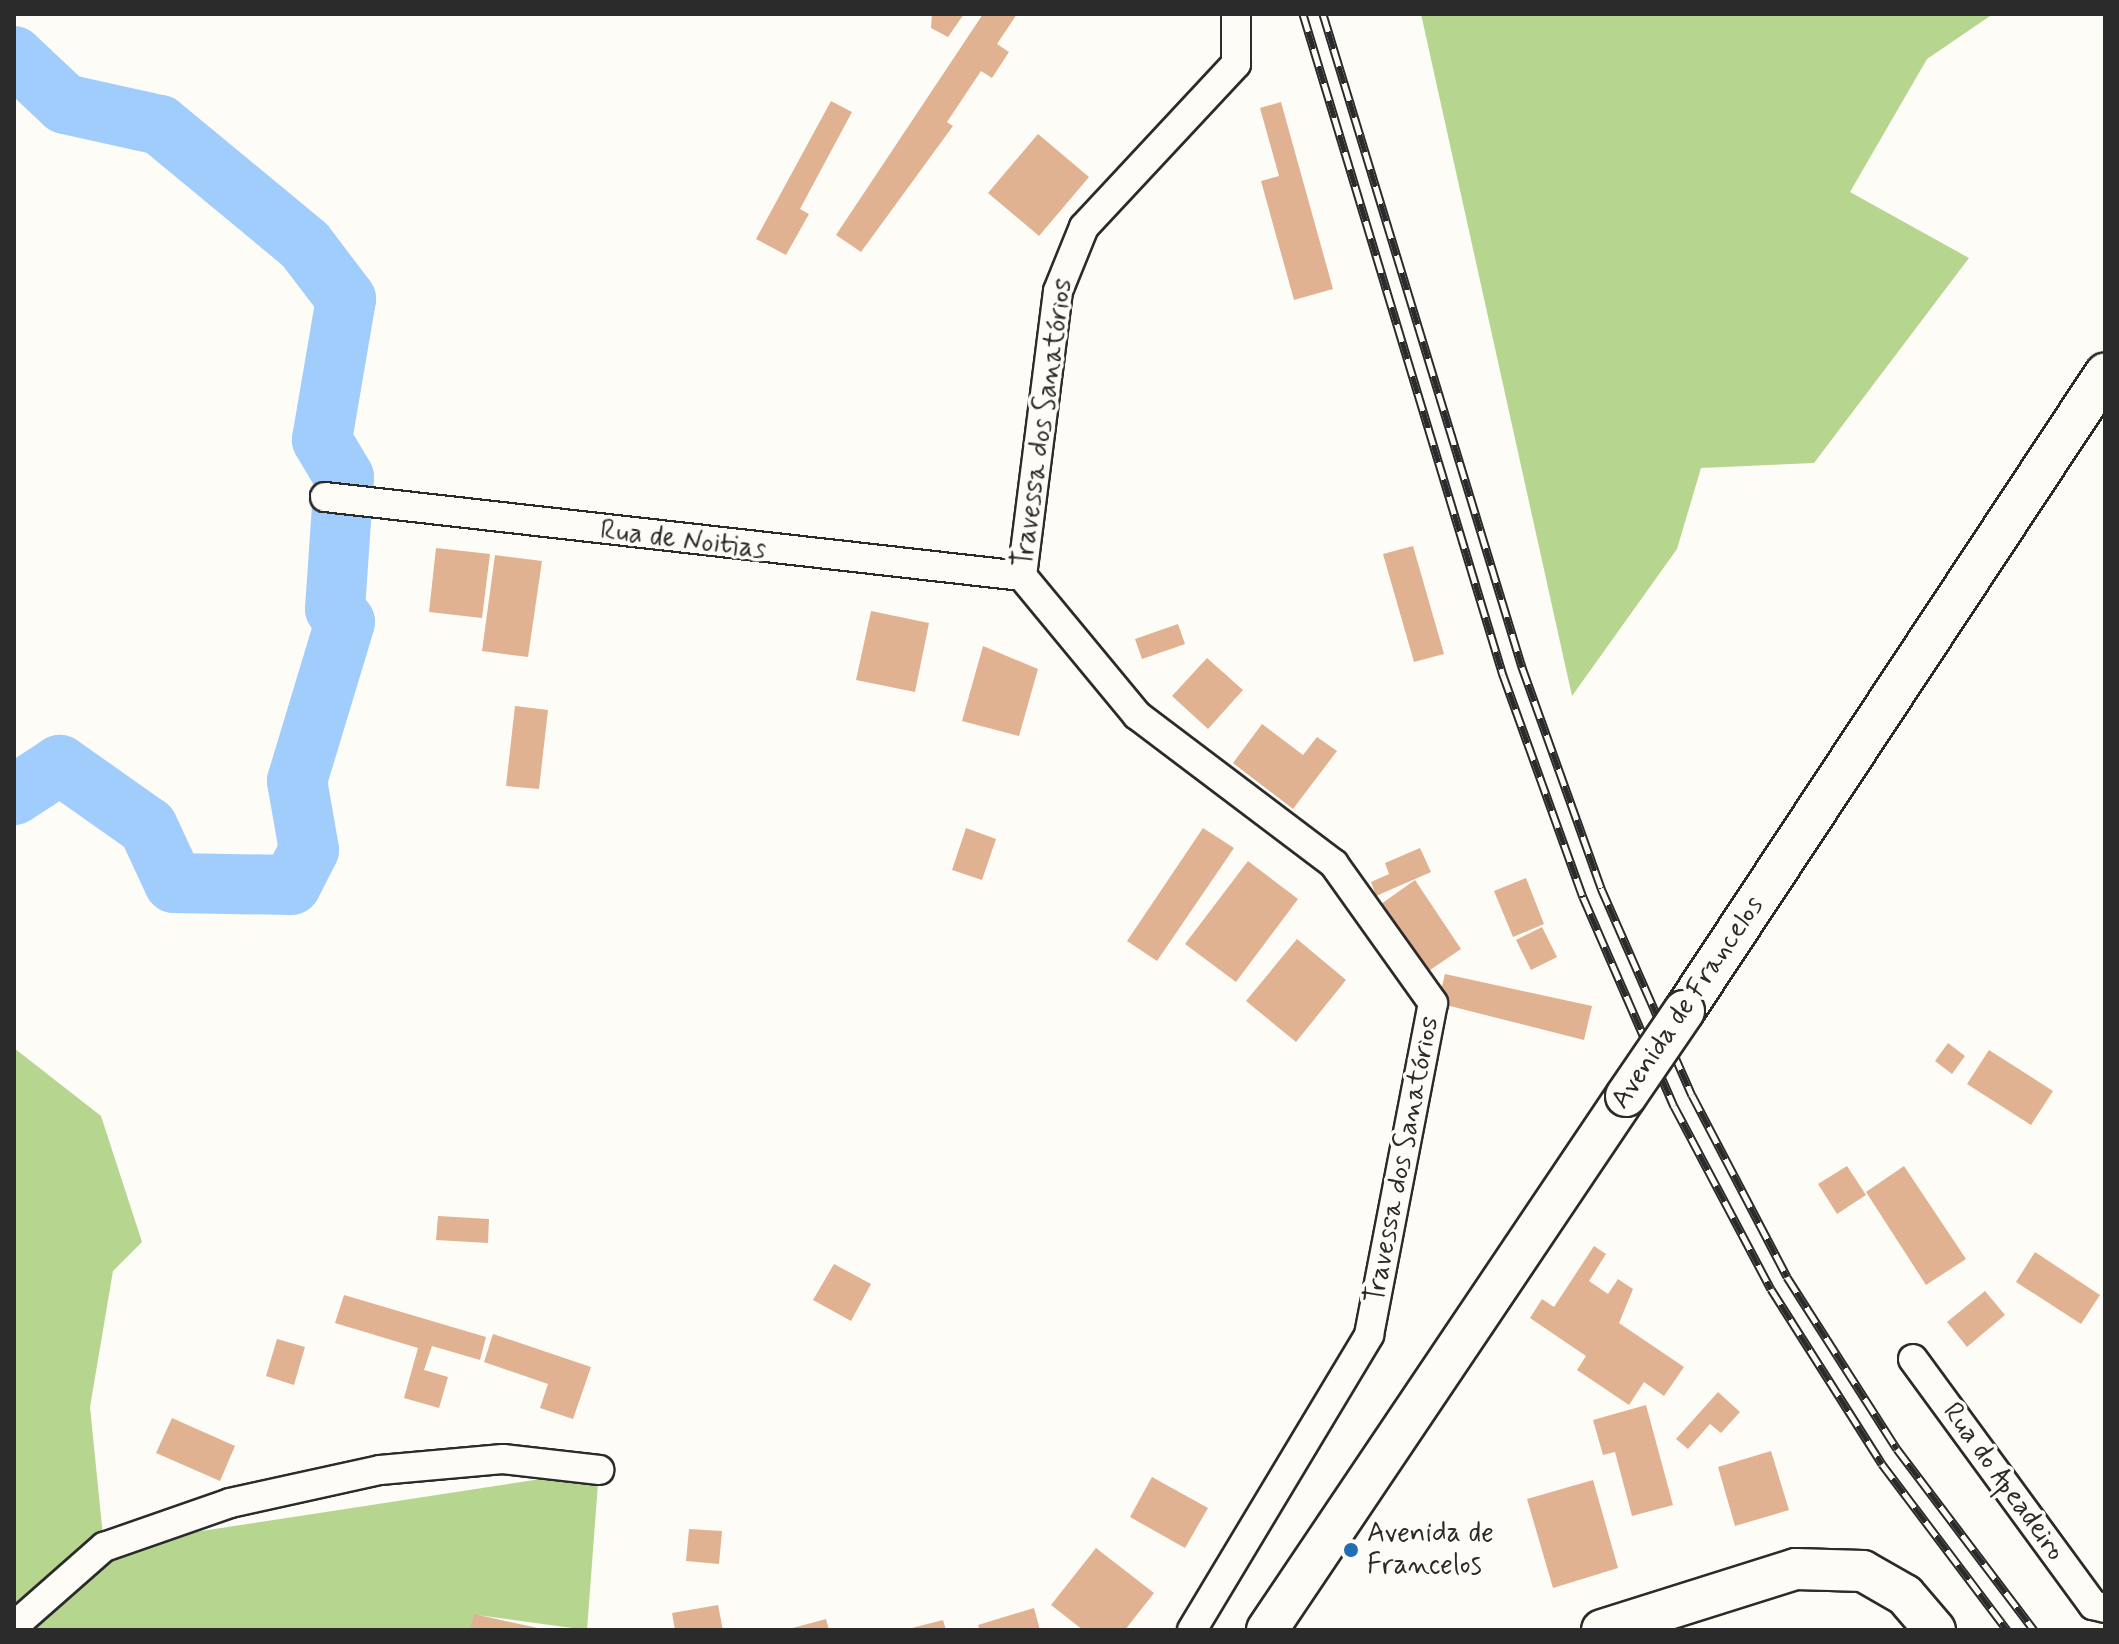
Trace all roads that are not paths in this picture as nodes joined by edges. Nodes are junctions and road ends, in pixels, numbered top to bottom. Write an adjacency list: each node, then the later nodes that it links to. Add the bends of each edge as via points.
1 (1236, 14): 4 (street, Travessa dos Sanatórios, via 1236,64 1084,227 1058,291)
2 (2105, 374): 10 (main road, Avenida de Francelos, bridge)
3 (335, 498): 4 (street, Rua de Noitias)
4 (1022, 576): 9 (street, Travessa dos Sanatórios, via 1137,715 1334,864 1433,1003 1369,1335)
5 (1913, 1359): 7 (street, Rua do Apeadeiro)
6 (599, 1470): 8 (street, via 503,1459 380,1470 230,1503 104,1547)
7 (2099, 1606)
8 (14, 1626)
9 (1192, 1630)
10 (1267, 1630)
11 (1602, 1630): 12 (main road, via 1796,1569 1863,1571 1905,1595)
12 (1935, 1630)

